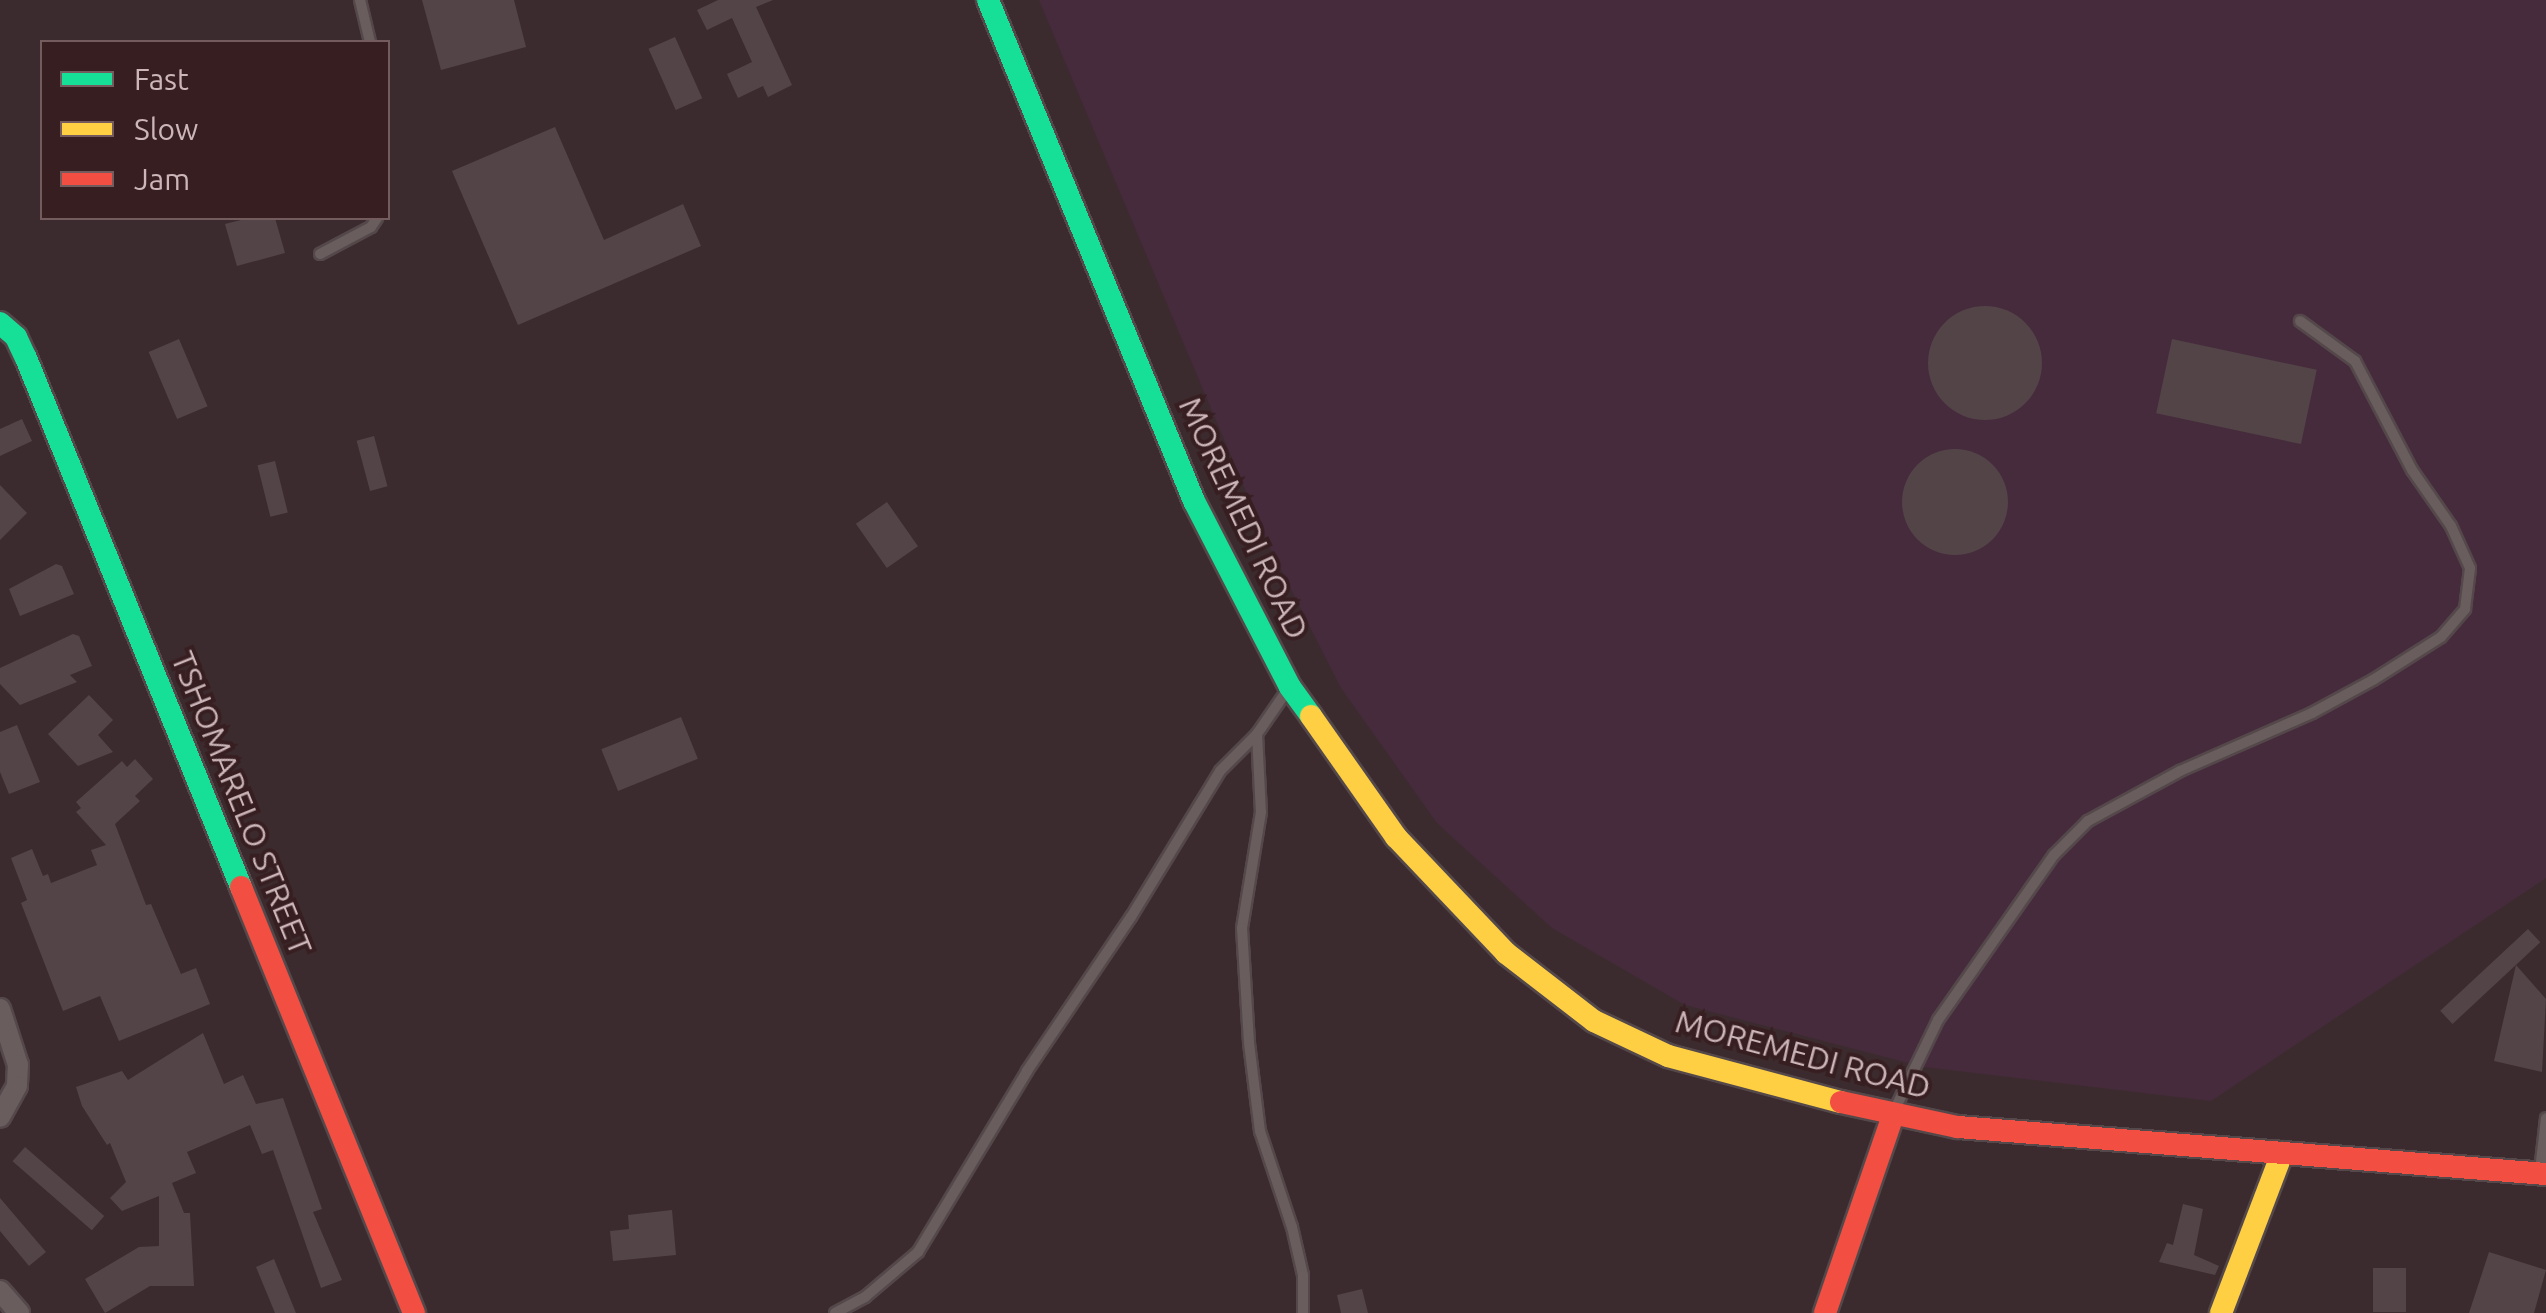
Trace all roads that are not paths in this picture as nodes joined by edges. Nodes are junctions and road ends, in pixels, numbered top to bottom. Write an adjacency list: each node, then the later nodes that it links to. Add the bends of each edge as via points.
1 (360, 0): 3 (lane)
2 (988, 0): 8 (street, MOREMEDI ROAD, via 1194,501)
3 (370, 40)
4 (376, 220): 5 (lane)
5 (320, 254)
6 (2300, 322): 11 (lane, via 2355,361 2412,470 2452,526 2470,568 2465,609 2441,637 2374,680 2088,822 2054,855 1938,1020)
7 (0, 323): 18 (street, TSHOMARELO STREET, via 26,358)
8 (1290, 687): 9 (lane); 11 (street, MOREMEDI ROAD, via 1396,837 1452,900 1506,954 1594,1021 1668,1056)
9 (1257, 734): 19 (lane, via 1220,771 918,1252); 20 (lane, via 1261,812 1242,928 1249,1043 1260,1132 1303,1275)
10 (0, 1009): 12 (street, via 18,1065 17,1086)
11 (1893, 1116): 14 (street, MOREMEDI ROAD); 21 (street)
12 (0, 1117)
13 (2546, 1118): 15 (lane)
14 (2282, 1153): 15 (street, MOREMEDI ROAD); 22 (street)
15 (2543, 1173)
16 (0, 1291): 17 (street)
17 (19, 1313)
18 (414, 1313)
19 (835, 1313)
20 (1303, 1313)
21 (1825, 1313)
22 (2221, 1313)

